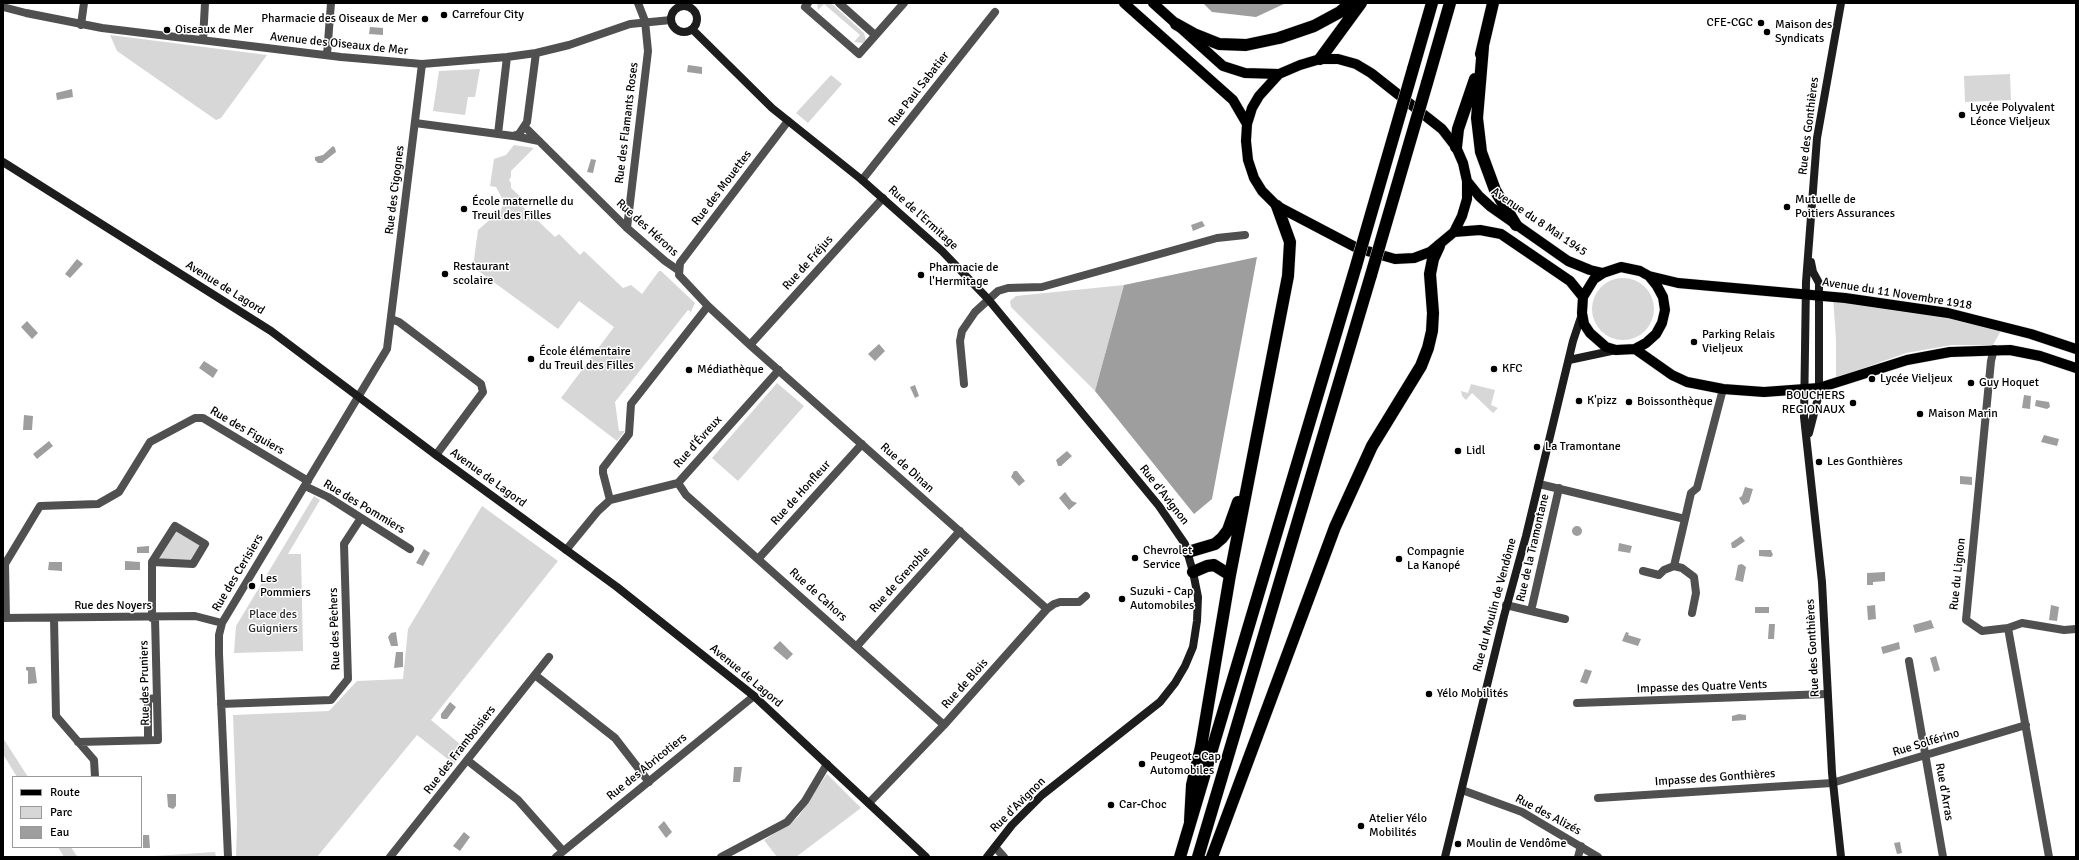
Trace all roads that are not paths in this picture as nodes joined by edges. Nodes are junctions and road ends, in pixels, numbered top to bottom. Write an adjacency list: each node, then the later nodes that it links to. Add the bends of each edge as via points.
1 (84, 3): 23 (street)
2 (205, 3): 26 (street)
3 (332, 3): 29 (street)
4 (638, 3): 21 (street)
5 (808, 3): 25 (street, via 805,7 859,54)
6 (839, 3): 25 (street)
7 (904, 3): 25 (street)
8 (1124, 3): 36 (main road, via 1233,100)
9 (1153, 3): 22 (main road, Avenue du 8 Mai 1945)
10 (1351, 3): 22 (highway, via 1314,26 1279,38 1246,45 1219,44)
11 (1361, 3): 31 (highway)
12 (1432, 3): 131 (highway, bridge)
13 (1450, 3): 143 (highway, bridge)
14 (1493, 3): 27 (highway)
15 (1841, 3): 52 (street, Rue des Gonthières, via 1817,138)
16 (681, 5): 18 (street); 20 (street, via 673,11)
17 (3, 7): 23 (street, Avenue des Oiseaux de Mer)
18 (696, 7): 24 (street, via 697,20)
19 (995, 12): 43 (street, Rue Paul Sabatier)
20 (671, 20): 21 (street, Avenue des Oiseaux de Mer); 24 (street, via 677,30 685,32)
21 (645, 21): 28 (street, Avenue des Oiseaux de Mer); 48 (street, Rue des Flamants Roses, via 648,51)
22 (1176, 24): 33 (main road, Avenue du 8 Mai 1945, via 1223,66 1245,73)
23 (81, 25): 26 (street, Avenue des Oiseaux de Mer)
24 (692, 29): 34 (street, Rue de l'Ermitage)
25 (875, 35)
26 (202, 40): 29 (street, Avenue des Oiseaux de Mer)
27 (1483, 47): 41 (highway, via 1473,90 1458,129); 47 (highway, via 1478,118 1481,152 1496,190)
28 (536, 53): 30 (street, Avenue des Oiseaux de Mer); 37 (street)
29 (327, 55): 32 (street, Avenue des Oiseaux de Mer)
30 (508, 57): 32 (street, Avenue des Oiseaux de Mer); 38 (street)
31 (1320, 59): 33 (main road, Avenue du 8 Mai 1945); 41 (main road, Avenue du 8 Mai 1945, via 1350,62 1371,73 1442,129)
32 (422, 64): 35 (street, Rue des Cigognes)
33 (1279, 74): 36 (main road, Avenue du 8 Mai 1945, via 1259,96)
34 (788, 122): 43 (street, Rue de l'Ermitage); 53 (street, Rue des Mouettes, via 680,263)
35 (415, 123): 38 (street); 62 (street, Rue des Cigognes)
36 (1247, 124): 46 (main road, Avenue du 8 Mai 1945, via 1248,160 1254,178 1262,191)
37 (525, 127): 39 (street); 40 (street, Rue des Hérons)
38 (498, 134): 39 (street)
39 (513, 136): 40 (street)
40 (539, 141): 48 (street, Rue des Hérons)
41 (1456, 147): 44 (main road, Avenue du 8 Mai 1945)
42 (3, 162): 75 (street, Avenue de Lagord, via 271,331)
43 (862, 180): 45 (street, Rue de l'Ermitage)
44 (1467, 182): 47 (main road, Avenue du 8 Mai 1945, via 1479,196); 49 (main road, Avenue du 8 Mai 1945, via 1465,205)
45 (883, 198): 59 (street, Rue de l'Ermitage, via 942,251); 63 (street, Rue de Fréjus)
46 (1277, 206): 51 (main road, Avenue du 8 Mai 1945, via 1357,248 1380,256 1395,259 1414,258); 79 (highway, via 1290,242 1288,276)
47 (1516, 225): 54 (main road, Avenue du 8 Mai 1945, via 1568,261)
48 (627, 228): 53 (street, Rue des Hérons, via 665,262)
49 (1454, 232): 51 (main road, Avenue du 8 Mai 1945); 58 (main road, via 1480,230 1501,234 1570,281)
50 (1245, 235): 59 (street, via 1218,238 1042,287 1008,288 998,291)
51 (1439, 246): 144 (highway, via 1430,274 1433,313 1428,348 1372,446 1335,527)
52 (1809, 253): 56 (street, Rue des Gonthières); 57 (street, Rue des Gonthières, via 1813,272 1819,282)
53 (678, 270): 60 (street, Rue des Hérons, via 682,280)
54 (1603, 273): 55 (main road, Avenue du 8 Mai 1945, via 1612,269 1631,268); 58 (main road, via 1594,279)
55 (1649, 276): 56 (main road, Avenue du 8 Mai 1945, via 1678,283); 64 (main road, via 1658,286 1665,310 1656,334)
56 (1806, 294): 57 (main road, Avenue du 11 Novembre 1918); 74 (street, Rue des Gonthières)
57 (1820, 295): 66 (main road, Avenue du 11 Novembre 1918, via 1948,313 2032,334); 72 (street, Rue des Gonthières)
58 (1583, 297): 61 (main road)
59 (988, 299): 71 (street, via 962,331 960,341); 90 (street, Rue d'Avignon, via 1160,506 1177,530)
60 (708, 306): 63 (street, Rue des Hérons); 84 (street, via 631,404 629,434 603,468)
61 (1582, 313): 67 (main road, via 1590,333 1606,347); 68 (street, Rue du Moulin de Vendôme)
62 (391, 319): 75 (street, Rue des Cigognes, via 387,349); 78 (street, via 399,322 481,384 482,392)
63 (750, 345): 70 (street, Rue de Dinan)
64 (1635, 349): 67 (main road); 73 (main road, via 1680,379)
65 (1994, 349): 69 (main road, via 2025,352); 72 (main road, via 1907,360); 107 (street, Rue du Lignon, via 1966,620 1982,631)
66 (2076, 349)
67 (1616, 350): 68 (street)
68 (1569, 360): 82 (street, Rue du Moulin de Vendôme)
69 (2076, 368)
70 (779, 370): 77 (street, Rue de Dinan); 80 (street, Rue d'Évreux)
71 (964, 384)
72 (1819, 388): 74 (main road); 76 (street, Rue des Gonthières)
73 (1722, 390): 74 (main road); 86 (street, via 1697,488 1691,493)
74 (1804, 390): 76 (street, Rue des Gonthières, via 1804,417)
75 (359, 397): 78 (street, Avenue de Lagord); 81 (street, Rue des Cerisiers)
76 (1808, 438): 113 (street, Rue des Gonthières, via 1822,582)
77 (862, 444): 87 (street, Rue de Dinan); 91 (street, Rue de Honfleur)
78 (436, 455): 89 (street, Avenue de Lagord)
79 (1250, 469): 90 (highway, via 1228,530 1215,544); 96 (highway)
80 (678, 482): 84 (street, Rue d'Évreux); 91 (street, Rue de Cahors, via 686,495)
81 (306, 484): 85 (street, Rue des Pommiers); 102 (street, Rue des Figuiers, via 203,418 195,418 150,442 118,492 98,504 40,506 5,564); 106 (street, Rue des Cerisiers)
82 (1539, 484): 83 (street, Rue de la Tramontane); 98 (street, Rue du Moulin de Vendôme)
83 (1559, 488): 86 (street, Rue de la Tramontane); 100 (street, Rue de la Tramontane)
84 (610, 500): 89 (street, Rue d'Évreux)
85 (361, 518): 88 (street, Rue des Pommiers); 116 (street, Rue des Pêchers, via 344,544 348,679 331,700)
86 (1685, 519): 93 (street)
87 (960, 531): 99 (street, Rue de Dinan); 109 (street, Rue de Grenoble)
88 (410, 549)
89 (566, 550): 114 (street, Avenue de Lagord, via 617,587)
90 (1188, 552): 95 (street, Rue d'Avignon)
91 (759, 558): 109 (street, Rue de Cahors)
92 (152, 562): 92 (street, via 174,526 205,544 193,564); 104 (street, Rue des Pruniers)
93 (1674, 566): 94 (street, via 1658,575); 101 (street, via 1682,568 1694,578 1696,593)
94 (1643, 571)
95 (1193, 572): 96 (highway, via 1214,565); 133 (street, Rue d'Avignon, via 1198,597 1198,621 1186,666 1175,683 1160,702 1042,795)
96 (1230, 575): 131 (highway, via 1210,703 1192,785)
97 (1086, 596): 99 (street, Rue de Blois, via 1079,602 1060,602)
98 (1506, 605): 100 (street, Rue de la Tramontane); 128 (street, Rue du Moulin de Vendôme)
99 (1047, 609): 117 (street, Rue de Blois)
100 (1531, 611): 105 (street)
101 (1692, 613)
102 (4, 618): 103 (street, Rue des Noyers)
103 (54, 618): 104 (street, Rue des Noyers); 119 (street, via 56,716)
104 (154, 618): 106 (street, Rue des Noyers, via 195,616); 120 (street, Rue des Pruniers, via 158,740)
105 (1565, 620)
106 (222, 623): 116 (street, Rue des Cerisiers, via 219,635)
107 (2008, 628): 108 (street, via 2022,623 2064,630); 118 (street)
108 (2076, 629)
109 (857, 646): 117 (street, Rue de Cahors)
110 (549, 657): 112 (street, Rue des Framboisiers)
111 (1909, 661): 121 (street, Rue d'Arras)
112 (535, 674): 123 (street, Rue des Framboisiers); 126 (street, via 616,738)
113 (1827, 694): 115 (street, Impasse des Quatre Vents); 127 (street, Rue des Gonthières)
114 (754, 696): 124 (street, Avenue de Lagord); 126 (street, Rue des Abricotiers)
115 (1577, 703)
116 (221, 704): 135 (street, Rue des Cerisiers)
117 (944, 725): 130 (street, Rue de Blois)
118 (2026, 725): 121 (street, Rue Solférino); 150 (street)
119 (78, 742): 120 (street, Rue des Pruniers); 122 (street)
120 (93, 742): 122 (street)
121 (1925, 755): 127 (street, Rue Solférino); 149 (street, Rue d'Arras)
122 (94, 760): 125 (street)
123 (467, 760): 134 (street, via 518,800); 136 (street, Rue des Framboisiers)
124 (827, 764): 130 (street, Avenue de Lagord); 138 (street, via 805,800 787,822)
125 (94, 776)
126 (649, 782): 134 (street, Rue des Abricotiers)
127 (1832, 783): 129 (street, Impasse des Gonthières); 148 (street, Rue des Gonthières)
128 (1462, 790): 132 (street, Rue des Alizés, via 1522,812); 145 (street, Rue du Moulin de Vendôme)
129 (1598, 798)
130 (869, 803): 139 (street, Avenue de Lagord)
131 (1190, 821): 142 (highway)
132 (1581, 846): 146 (street); 147 (street, Rue des Alizés)
133 (995, 847): 140 (street, Rue d'Avignon); 141 (street)
134 (563, 851): 137 (street, Rue des Abricotiers)
135 (228, 857)
136 (390, 857)
137 (556, 857)
138 (721, 857)
139 (926, 857)
140 (987, 857)
141 (1004, 857)
142 (1180, 857)
143 (1198, 857)
144 (1212, 857)
145 (1445, 857)
146 (1578, 857)
147 (1598, 857)
148 (1840, 857)
149 (1943, 857)
150 (2049, 857)

